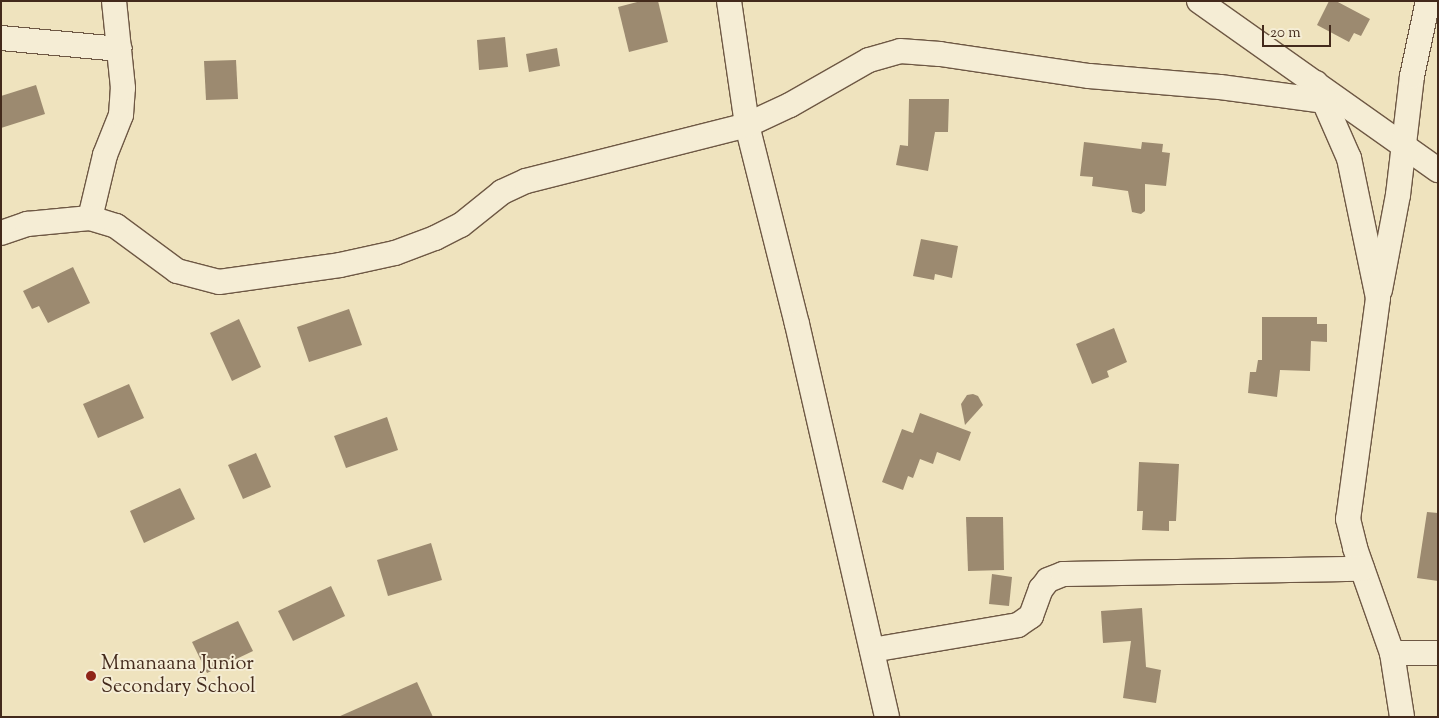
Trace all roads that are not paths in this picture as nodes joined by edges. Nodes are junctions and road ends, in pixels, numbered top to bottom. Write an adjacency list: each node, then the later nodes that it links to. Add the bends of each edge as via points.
1 (114, 1): 6 (street)
2 (729, 1): 8 (street)
3 (1199, 1): 7 (street)
4 (1428, 1): 9 (street, via 1412,76)
5 (1, 38): 6 (street)
6 (119, 49): 11 (street, via 123,88 121,115 105,155)
7 (1321, 92): 8 (street, via 1089,76 900,51 869,60 790,105); 9 (street); 13 (street, via 1349,158)
8 (747, 125): 11 (street, via 526,181 502,192 461,225 395,253 340,265 219,282 177,271 116,226); 15 (street, via 797,324)
9 (1403, 147): 10 (street); 13 (street)
10 (1438, 170)
11 (90, 218): 12 (street, via 27,224)
12 (1, 233)
13 (1378, 298): 14 (street, via 1348,519)
14 (1362, 569): 15 (street, via 1063,574 1048,580 1030,616 1018,625); 16 (street)
15 (872, 650): 18 (street)
16 (1392, 652): 17 (street); 19 (street)
17 (1438, 653)
18 (887, 717)
19 (1402, 717)

